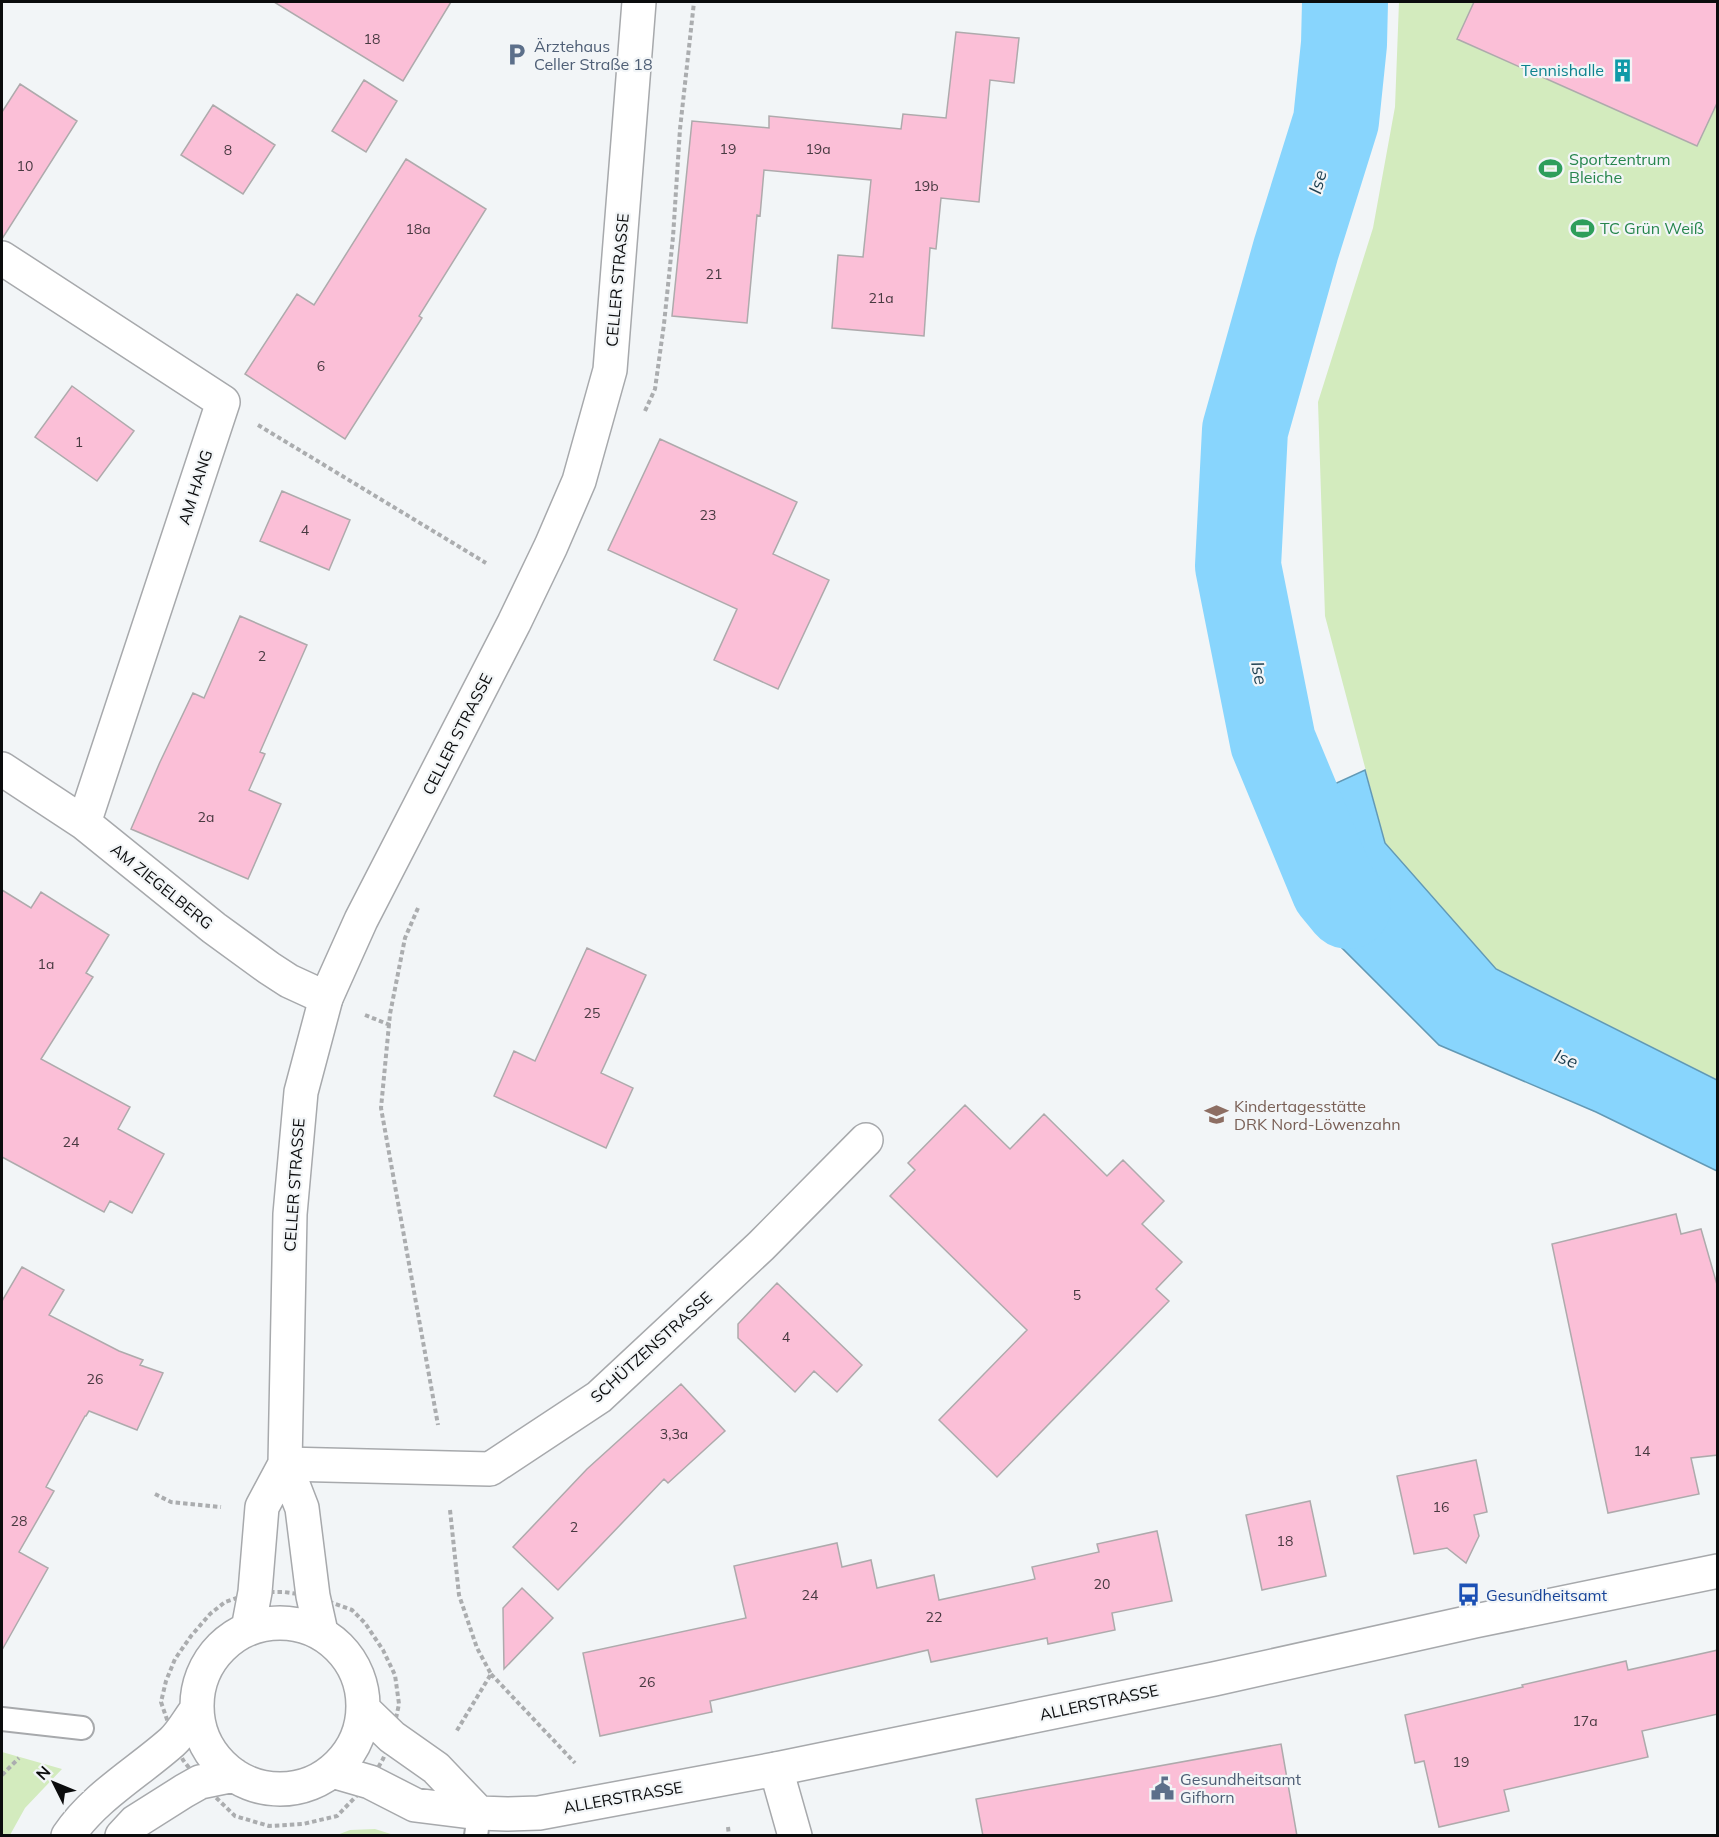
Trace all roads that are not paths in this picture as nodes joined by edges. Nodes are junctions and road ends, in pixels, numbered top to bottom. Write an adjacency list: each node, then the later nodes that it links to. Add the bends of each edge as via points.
1 (639, 2): 5 (street, CELLER STRASSE, via 610,370 579,481 514,623 361,920)
2 (2, 258): 4 (street, AM HANG, via 223,402)
3 (2, 769): 4 (street, AM ZIEGELBERG)
4 (84, 823): 5 (street, AM ZIEGELBERG, via 232,941 289,981)
5 (326, 998): 7 (street, CELLER STRASSE, via 301,1092 290,1215)
6 (866, 1140): 7 (street, SCHÜTZENSTRASSE, via 761,1246 599,1397 490,1469)
7 (285, 1464): 9 (street, CELLER STRASSE, via 262,1507); 10 (street, CELLER STRASSE, via 302,1508)
8 (1718, 1571): 15 (street, ALLERSTRASSE)
9 (248, 1629): 10 (street, via 277,1622); 11 (street, via 216,1652 199,1686)
10 (321, 1632): 12 (street, via 351,1661 360,1681)
11 (197, 1709): 17 (street, via 200,1731 209,1750); 19 (street, via 174,1740 111,1790)
12 (363, 1710): 16 (street, via 358,1735 346,1757); 18 (street, via 392,1737 436,1768)
13 (2, 1719): 14 (lane)
14 (82, 1728)
15 (776, 1769): 18 (street, ALLERSTRASSE, via 538,1813 507,1814); 21 (street)
16 (332, 1771): 17 (street, via 316,1781 278,1789); 18 (street, ALLERSTRASSE, via 370,1782 415,1805)
17 (234, 1775): 20 (street, via 200,1782 135,1822)
18 (477, 1824)
19 (68, 1836)
20 (122, 1836)
21 (795, 1836)

